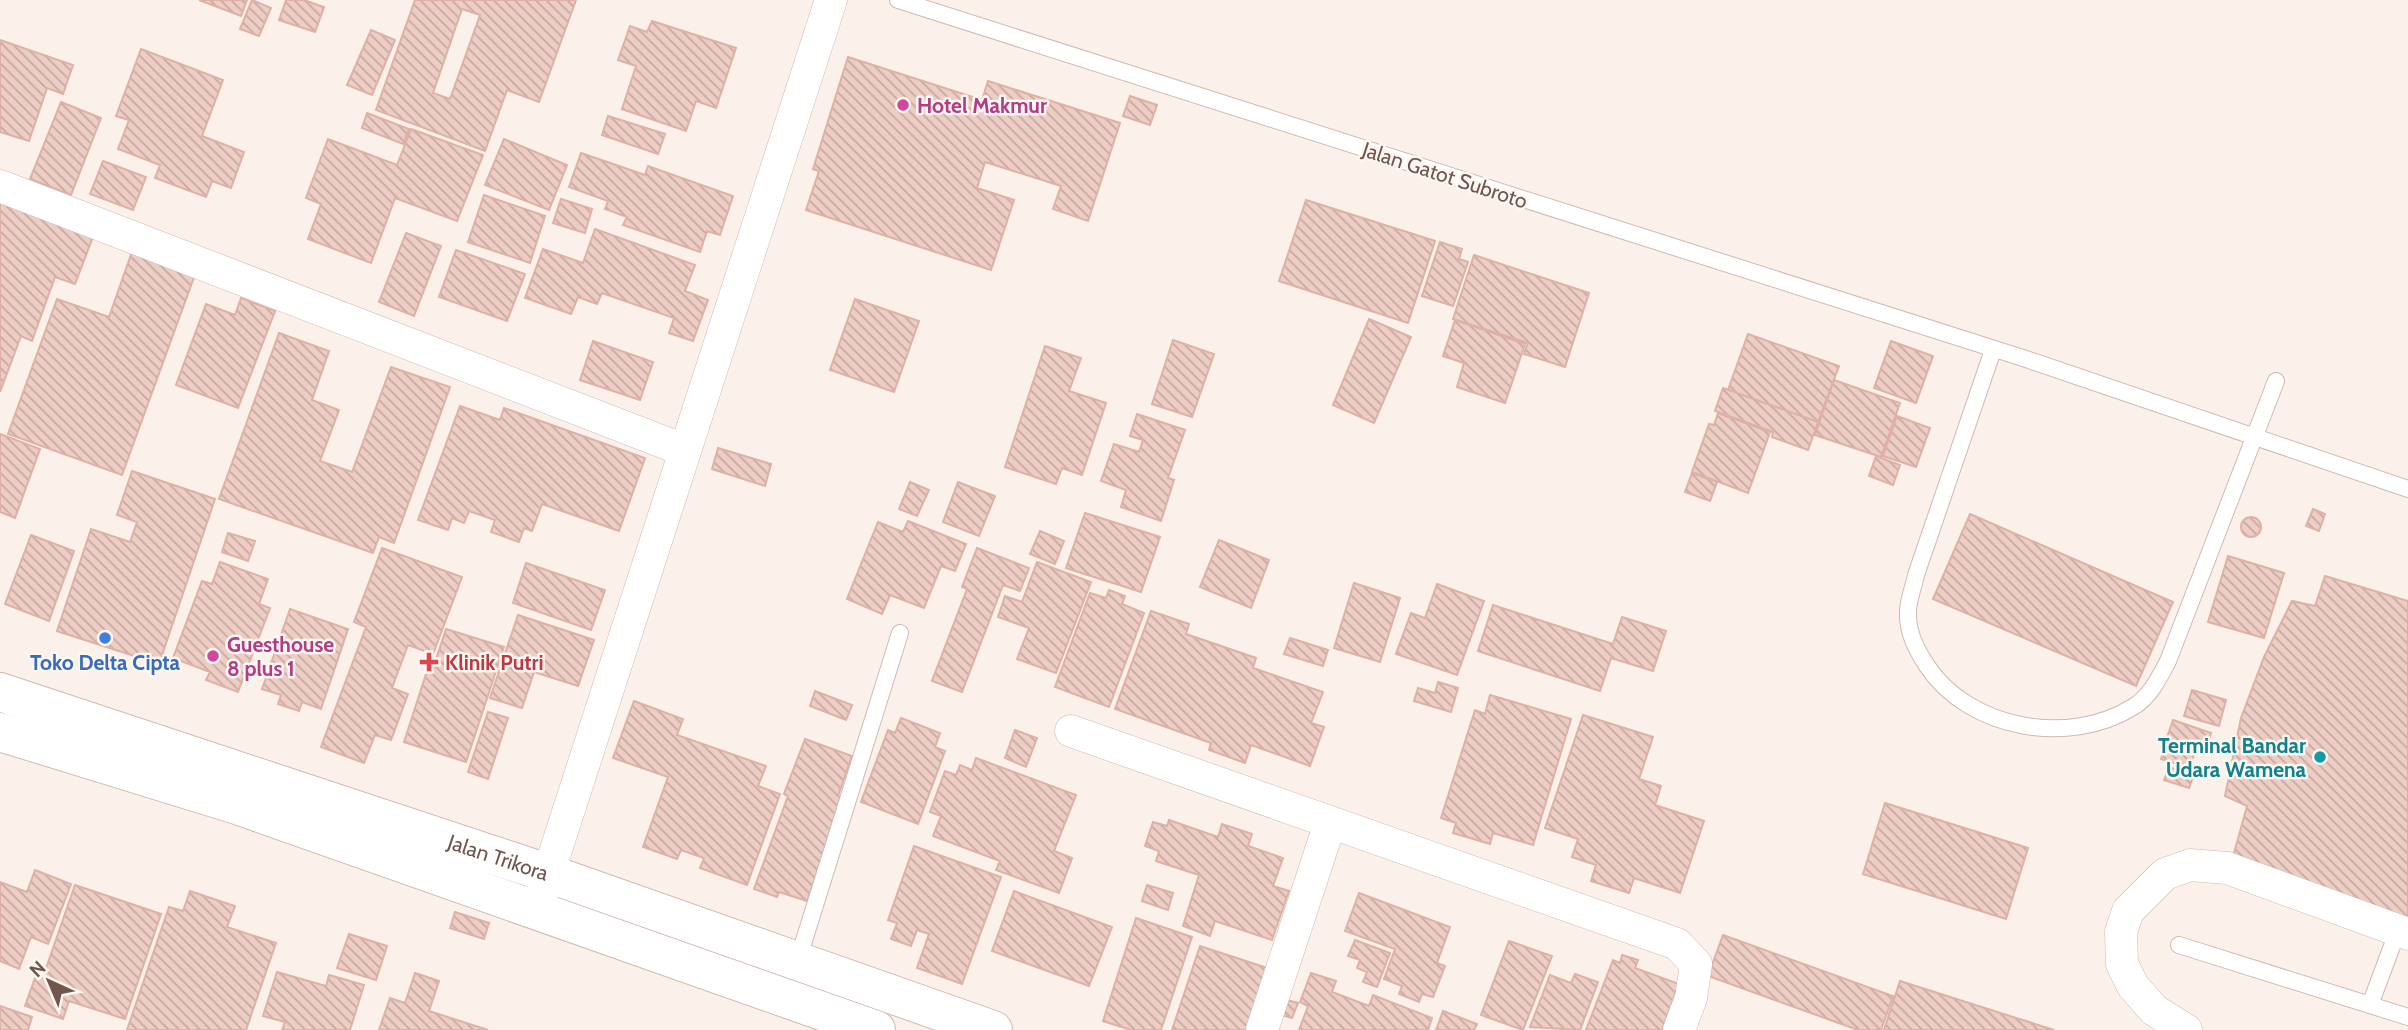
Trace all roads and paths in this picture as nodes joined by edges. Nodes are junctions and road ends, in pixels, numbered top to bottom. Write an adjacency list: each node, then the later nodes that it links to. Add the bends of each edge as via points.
1 (831, 0): 7 (street)
2 (898, 0): 4 (lane, Jalan Gatot Subroto)
3 (0, 186): 7 (street)
4 (1993, 350): 6 (lane, Jalan Gatot Subroto); 6 (lane, via 1916,575 1908,611 1913,645 1938,682 1969,708 2019,726 2087,726 2133,707 2154,688)
5 (2276, 381): 6 (lane)
6 (2255, 437): 8 (lane, Jalan Gatot Subroto)
7 (684, 450): 14 (street)
8 (2408, 489)
9 (901, 633): 18 (lane)
10 (0, 692): 14 (main road, Jalan Trikora)
11 (1071, 731): 13 (street)
12 (0, 732): 15 (main road, Jalan Trikora, via 237,806)
13 (1330, 823): 23 (street); 24 (street, via 1677,944 1696,964 1691,998)
14 (547, 873): 15 (street); 18 (main road, Jalan Trikora)
15 (537, 911): 18 (main road, Jalan Trikora)
16 (2403, 932): 19 (lane); 25 (street, via 2227,868 2190,865 2165,874 2129,911 2121,932 2122,964 2133,986 2154,1010)
17 (2179, 945): 19 (lane)
18 (791, 979): 21 (main road, Jalan Trikora); 22 (main road, Jalan Trikora)
19 (2370, 1005): 20 (lane)
20 (2408, 1017)
21 (876, 1030)
22 (993, 1030)
23 (1262, 1030)
24 (1679, 1030)
25 (2186, 1030)

